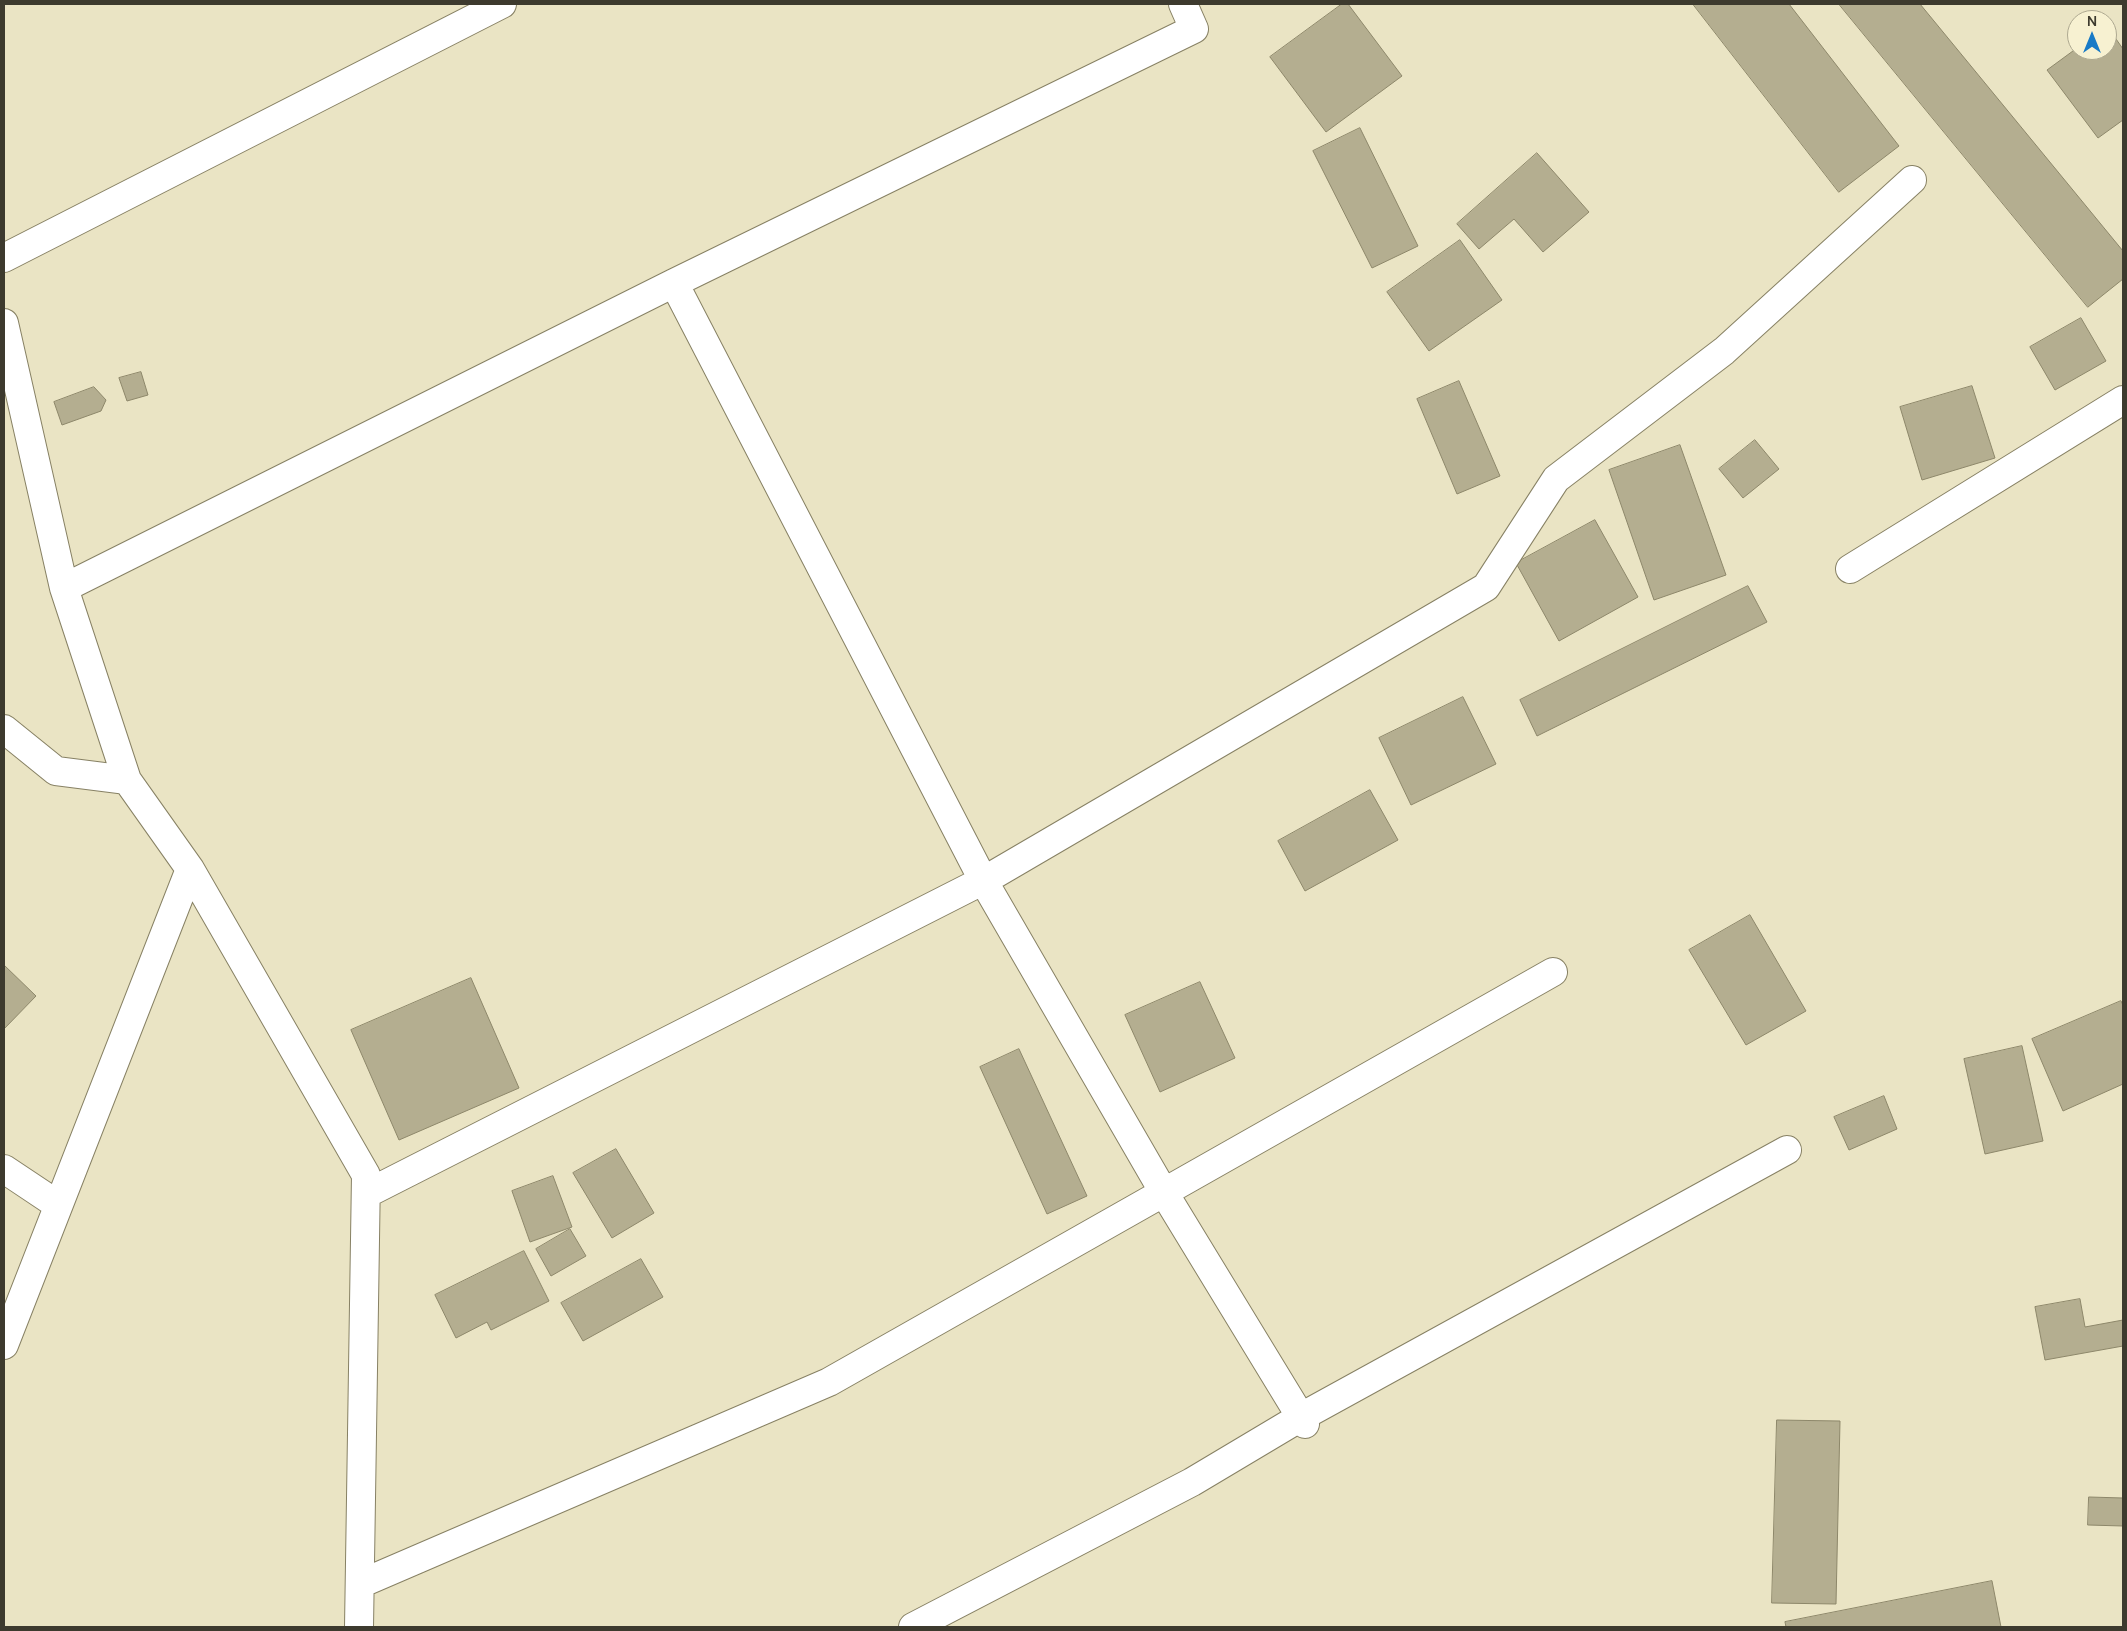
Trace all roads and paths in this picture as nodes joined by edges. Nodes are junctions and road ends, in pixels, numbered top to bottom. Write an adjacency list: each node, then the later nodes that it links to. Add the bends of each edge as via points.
1 (502, 4): 4 (street)
2 (1183, 4): 5 (street, via 1194,29)
3 (1912, 180): 13 (street, via 1724,351 1556,479 1486,587)
4 (4, 258)
5 (674, 283): 9 (street); 13 (street)
6 (4, 323): 9 (street)
7 (2123, 400): 8 (street)
8 (1850, 569)
9 (64, 588): 11 (street)
10 (4, 729): 11 (street, via 56,771)
11 (127, 780): 12 (street)
12 (190, 869): 18 (street, via 366,1175); 19 (street)
13 (983, 880): 17 (street); 18 (street)
14 (1553, 972): 17 (street)
15 (1787, 1150): 21 (street)
16 (4, 1169): 19 (street)
17 (1163, 1192): 21 (street); 22 (street, via 829,1382)
18 (366, 1194): 22 (street)
19 (58, 1205): 20 (street)
20 (4, 1345)
21 (1303, 1421): 24 (street)
22 (360, 1584): 23 (street)
23 (359, 1627)
24 (913, 1627)

